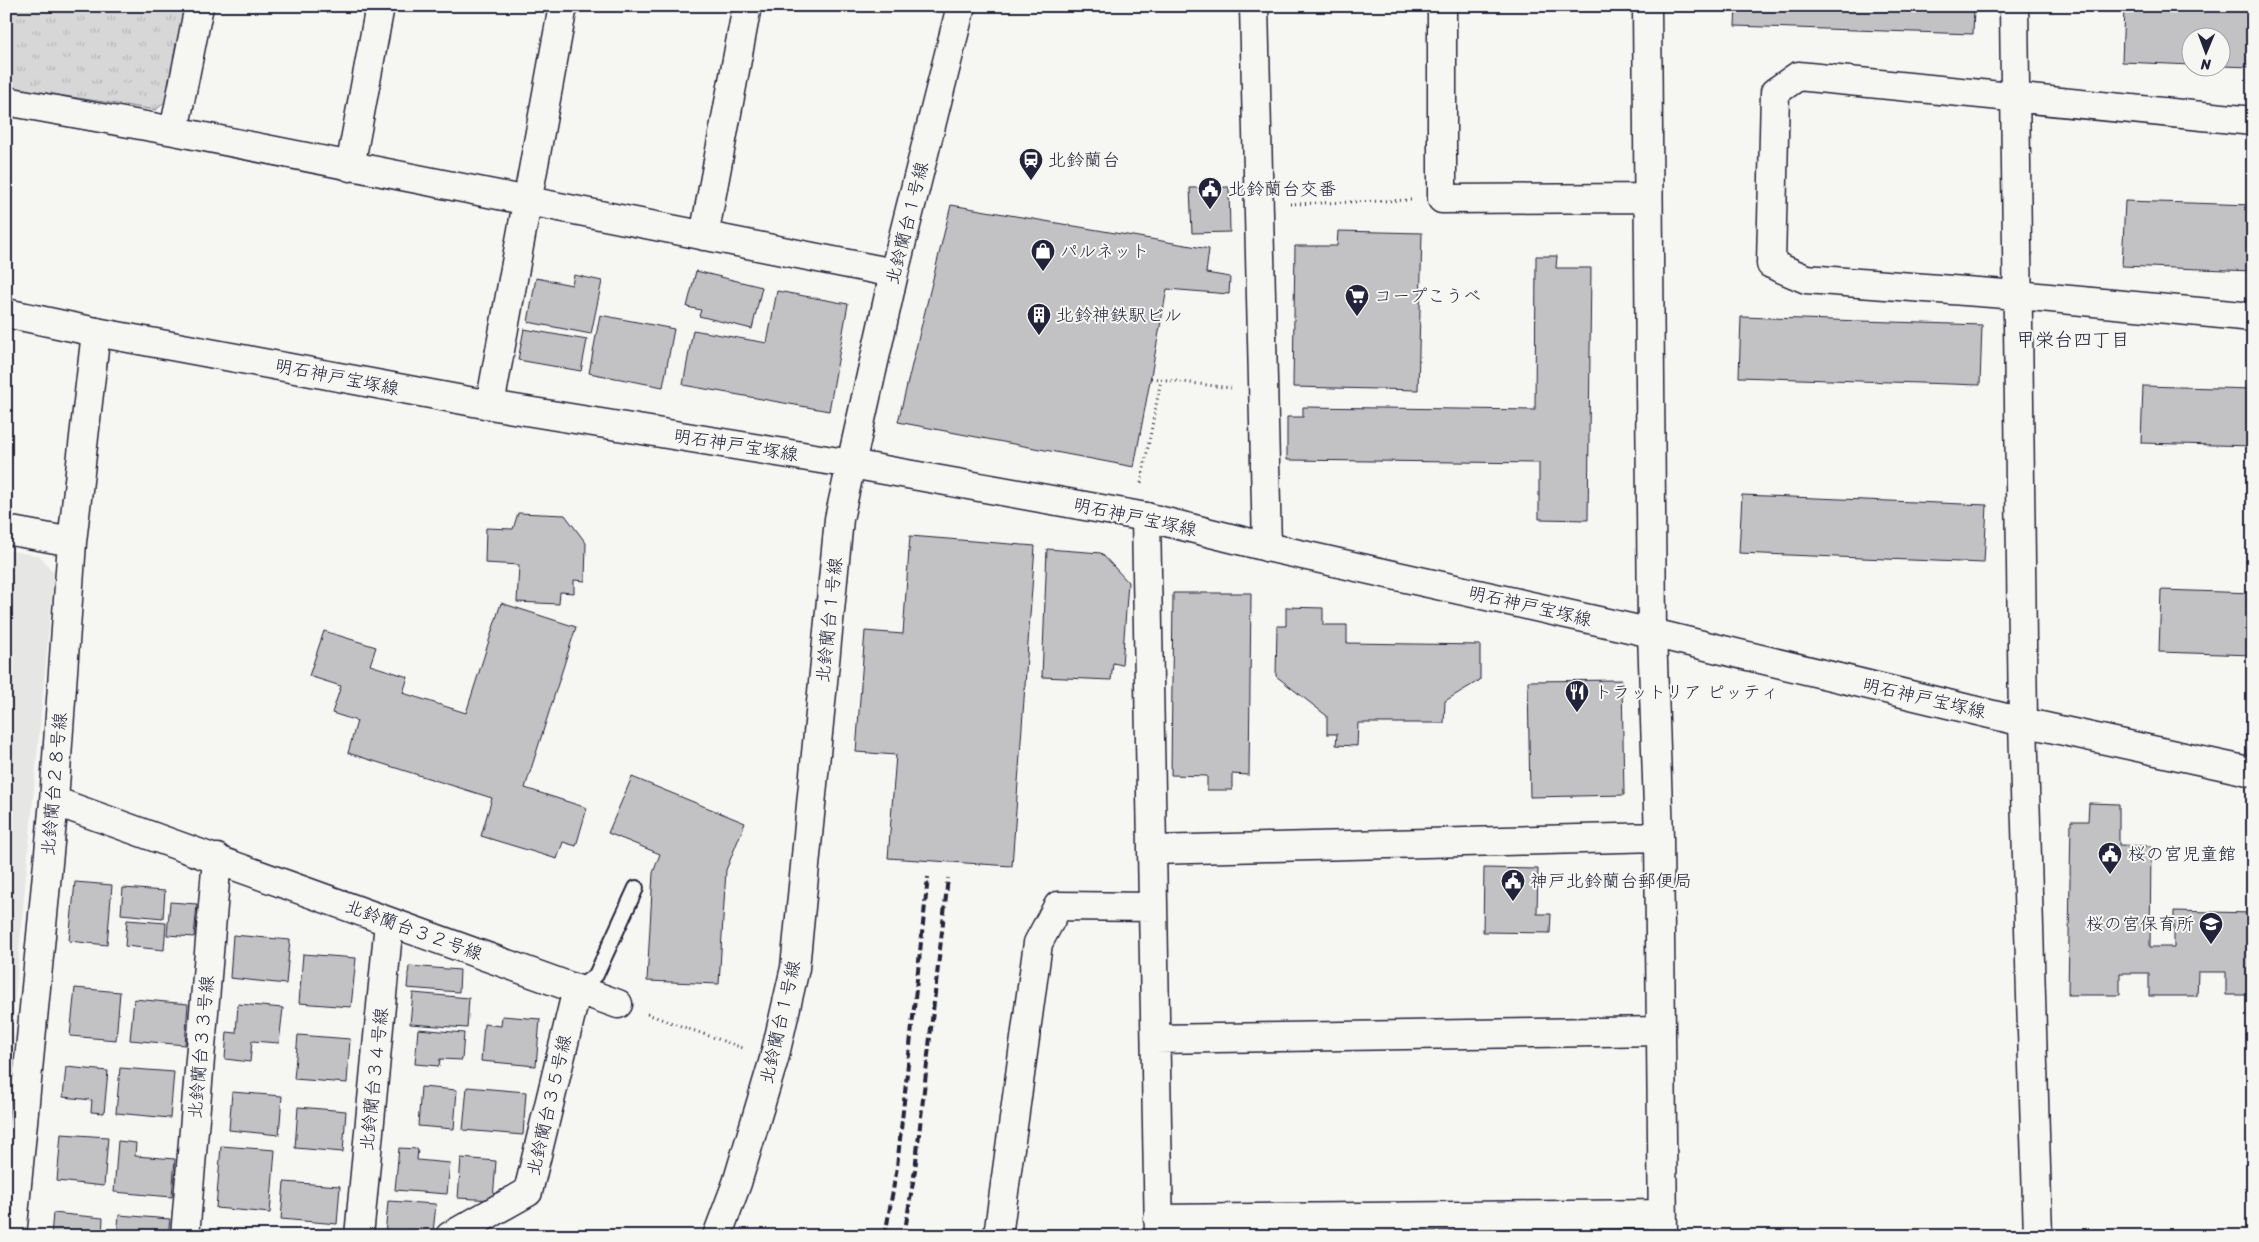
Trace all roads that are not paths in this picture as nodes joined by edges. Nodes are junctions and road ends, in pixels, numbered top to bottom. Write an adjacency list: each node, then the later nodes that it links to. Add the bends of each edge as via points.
1 (199, 6): 13 (street)
2 (380, 6): 14 (street)
3 (564, 6): 16 (street)
4 (747, 6): 17 (street)
5 (961, 6): 18 (street, 北鈴蘭台１号線)
6 (1254, 6): 28 (street)
7 (1442, 6): 15 (street, via 1442,199)
8 (1646, 6): 15 (street)
9 (2014, 6): 10 (street)
10 (2015, 98): 12 (street); 19 (street); 19 (street, via 1798,76 1774,92 1771,264 1806,279)
11 (6, 101): 13 (street)
12 (2253, 121)
13 (174, 131): 14 (street)
14 (350, 167): 16 (street)
15 (1648, 198): 29 (street)
16 (527, 202): 17 (street); 23 (street)
17 (704, 236): 18 (street)
18 (894, 273): 24 (street, 北鈴蘭台１号線)
19 (2018, 295): 21 (street); 30 (street)
20 (6, 313): 22 (street, 明石神戸宝塚線)
21 (2253, 317)
22 (96, 332): 23 (street, 明石神戸宝塚線); 27 (street, 北鈴蘭台２８号線)
23 (490, 405): 24 (street, 明石神戸宝塚線)
24 (851, 464): 25 (street, 明石神戸宝塚線); 50 (street, 北鈴蘭台１号線, via 839,519 795,968 774,1059)
25 (1146, 517): 28 (street, 明石神戸宝塚線); 34 (street)
26 (6, 530): 27 (street)
27 (72, 542): 32 (street, 北鈴蘭台２８号線)
28 (1267, 547): 29 (street, 明石神戸宝塚線)
29 (1652, 633): 30 (street, 明石神戸宝塚線); 33 (street)
30 (2023, 722): 31 (street, 明石神戸宝塚線); 52 (street)
31 (2253, 772)
32 (54, 801): 35 (street, 北鈴蘭台３２号線); 43 (street, 北鈴蘭台２８号線)
33 (1659, 837): 34 (street); 41 (street)
34 (1153, 850): 37 (street)
35 (217, 858): 38 (street, 北鈴蘭台３２号線); 47 (street, 北鈴蘭台３３号線)
36 (636, 888): 39 (lane, via 596,975)
37 (1153, 907): 42 (street); 51 (street, via 1058,906 1038,943)
38 (389, 922): 39 (street, 北鈴蘭台３２号線); 48 (street, 北鈴蘭台３４号線)
39 (576, 989): 40 (street, 北鈴蘭台３２号線); 49 (street, 北鈴蘭台３５号線, via 528,1192)
40 (618, 1004)
41 (1661, 1031): 42 (street); 44 (street)
42 (1156, 1039): 45 (street)
43 (16, 1093): 46 (street, 北鈴蘭台２８号線)
44 (1662, 1225): 45 (street)
45 (1158, 1227)
46 (12, 1236)
47 (185, 1236)
48 (359, 1236)
49 (450, 1236)
50 (717, 1236)
51 (998, 1236)
52 (2038, 1236)

